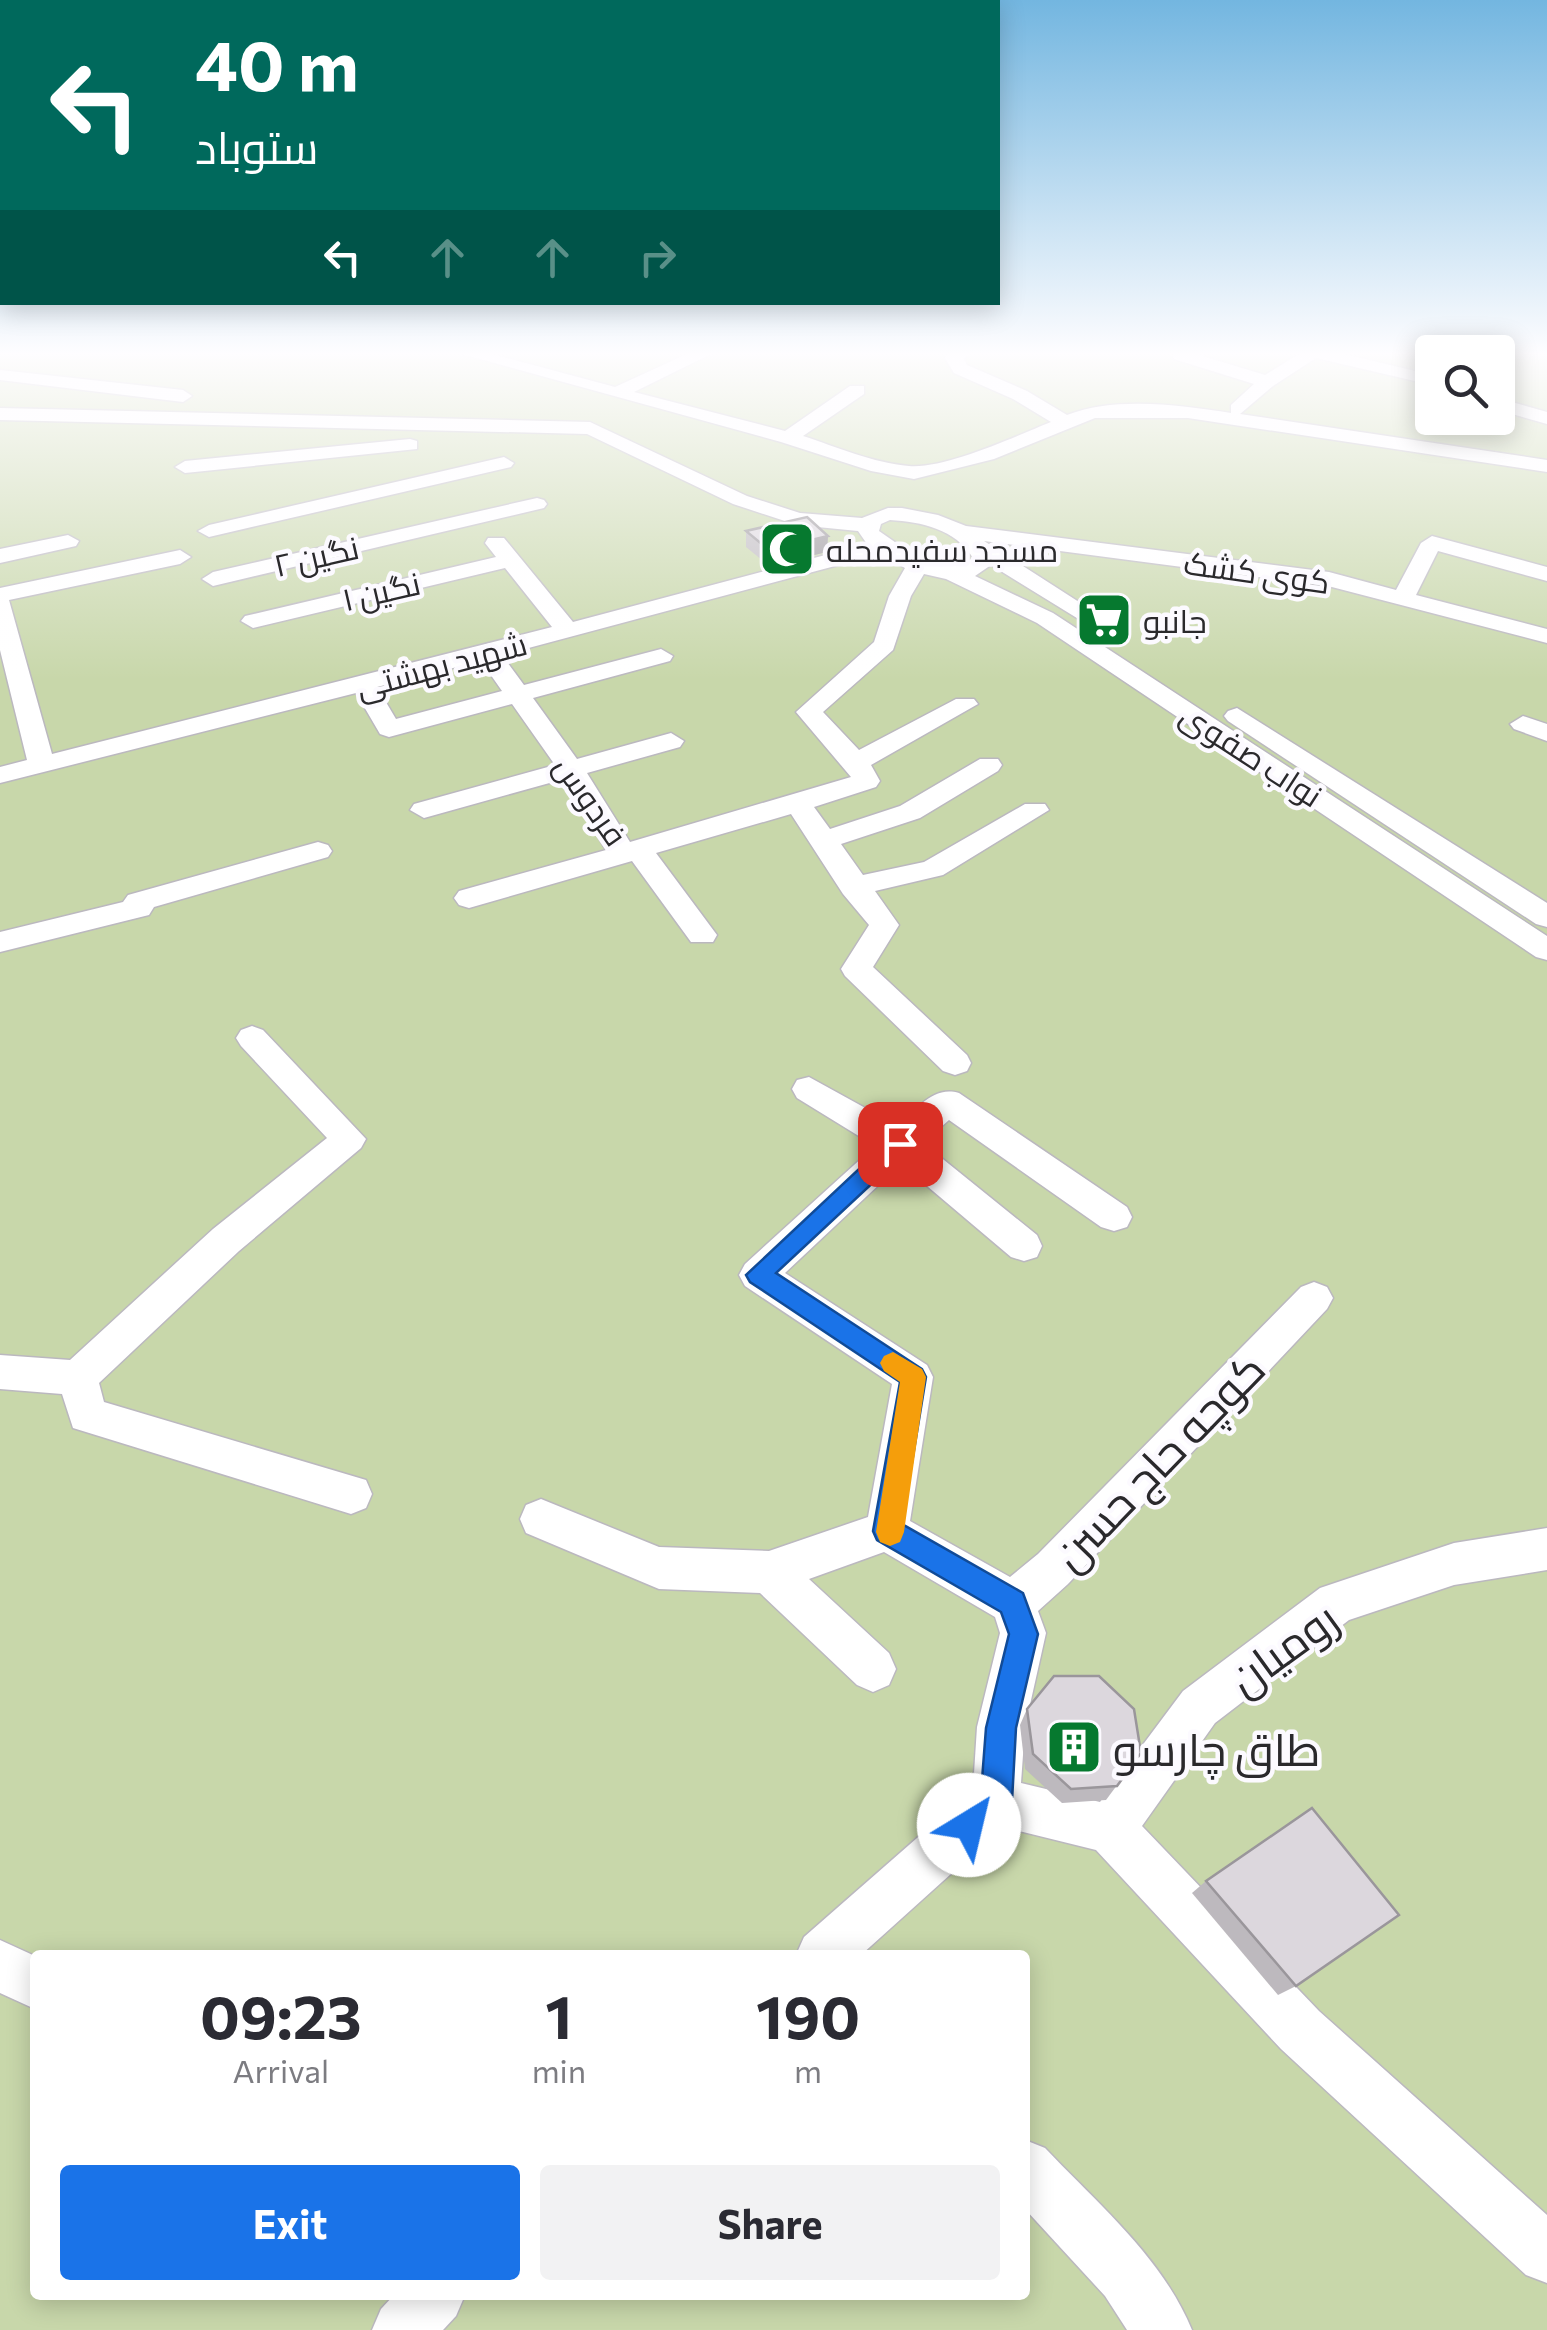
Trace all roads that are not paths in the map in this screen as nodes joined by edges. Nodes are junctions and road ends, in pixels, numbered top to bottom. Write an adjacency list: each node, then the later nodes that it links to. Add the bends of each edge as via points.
1 (229, 463): 7 (street)
2 (430, 463): 9 (street)
3 (504, 463): 9 (street)
4 (662, 463): 12 (street, via 797,519)
5 (865, 463): 8 (street)
6 (959, 463): 8 (street, via 926,472)
7 (184, 467)
8 (878, 467): 12 (street, via 886,486); 13 (street)
9 (459, 498): 10 (street, نگین ۲); 11 (street); 17 (street); 21 (street, نگین ۲)
10 (536, 504)
11 (209, 530)
12 (873, 531): 13 (street, via 888,514); 18 (street, نواب صفوی); 25 (street, شهید بهشتی)
13 (962, 535): 19 (street, via 985,559 980,567); 23 (street, کوی کشک, via 1329,579); 46 (street, نواب صفوی)
14 (68, 540): 15 (street)
15 (0, 556)
16 (180, 557): 22 (street)
17 (510, 560): 24 (street, نگین ۱); 25 (street)
18 (918, 565): 19 (street, نواب صفوی); 33 (street, via 885,645 809,712)
19 (950, 572): 49 (street, نواب صفوی, via 1046,618)
20 (1547, 574): 23 (street, via 1432,543)
21 (213, 579)
22 (0, 599): 34 (street)
23 (1402, 599): 26 (street, کوی کشک)
24 (253, 621)
25 (567, 630): 27 (street, شهید بهشتی)
26 (1547, 636)
27 (487, 652): 29 (street, شهید بهشتی); 30 (street, فردوس)
28 (662, 656): 30 (street)
29 (363, 684): 30 (street, via 389,730); 34 (street, شهید بهشتی)
30 (516, 694): 36 (street, فردوس)
31 (966, 704): 33 (street)
32 (670, 742): 36 (street)
33 (856, 762): 38 (street, via 867,781)
34 (41, 764): 37 (street, شهید بهشتی)
35 (989, 765): 41 (street, via 910,812)
36 (572, 770): 39 (street); 43 (street, فردوس)
37 (0, 775)
38 (797, 803): 41 (street); 43 (street)
39 (424, 810)
40 (1035, 810): 44 (street, via 932,869)
41 (822, 842): 44 (street)
42 (318, 851): 48 (street, via 138,902 139,908)
43 (630, 851): 45 (street); 47 (street, فردوس)
44 (854, 887): 51 (street, via 884,925 856,969)
45 (469, 898)
46 (1547, 916)
47 (702, 935)
48 (0, 942)
49 (1547, 950)
50 (252, 1038): 58 (street, via 349,1139 226,1240)
51 (955, 1063)
52 (810, 1089): 53 (street)
53 (900, 1144): 54 (street, via 946,1102); 55 (street); 61 (street, via 758,1275 913,1377)
54 (1114, 1217)
55 (1024, 1246)
56 (1314, 1298): 64 (street, کوچه حاج حسن, via 1054,1569)
57 (0, 1372): 58 (street)
58 (78, 1378): 59 (street, via 87,1415)
59 (351, 1494)
60 (541, 1519): 63 (street, via 659,1568)
61 (887, 1531): 63 (street); 64 (street)
62 (1547, 1550): 67 (street, رومیان, via 1454,1564 1336,1603 1199,1707)
63 (769, 1572): 65 (street)
64 (1012, 1603): 66 (street, via 1023,1634 1001,1728)
65 (872, 1669)
66 (996, 1801): 67 (street); 68 (street)
67 (1110, 1829): 72 (street, via 1300,2030)
68 (835, 1950)
69 (0, 1966): 70 (street)
70 (30, 1981)
71 (1030, 2173): 75 (street, via 1126,2275)
72 (1547, 2254)
73 (430, 2300): 74 (street)
74 (402, 2330)
75 (1162, 2330)

